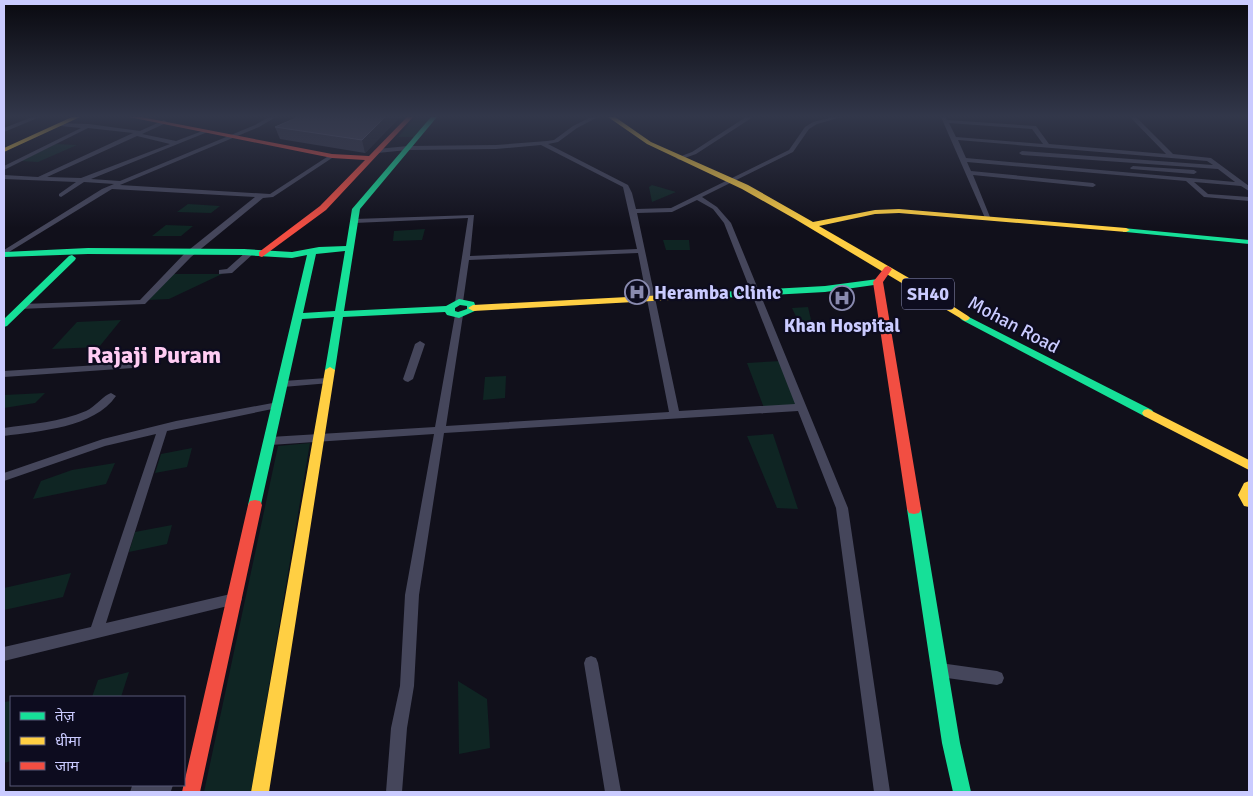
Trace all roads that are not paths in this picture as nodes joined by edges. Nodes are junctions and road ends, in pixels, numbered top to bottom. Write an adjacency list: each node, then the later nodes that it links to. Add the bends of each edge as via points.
1 (32, 154): 30 (street)
2 (91, 154): 40 (street)
3 (148, 154): 42 (street)
4 (189, 154): 46 (street)
5 (323, 154): 21 (street)
6 (378, 154): 18 (street)
7 (403, 154): 58 (street, via 356,209)
8 (563, 154): 56 (street, via 625,185)
9 (671, 154): 23 (street, Mohan Road / SH40)
10 (691, 154): 23 (street)
11 (782, 154): 43 (street)
12 (961, 154): 25 (street)
13 (1023, 154): 28 (street)
14 (1039, 154): 19 (street)
15 (1101, 154): 24 (street)
16 (1150, 154): 27 (street)
17 (1162, 154): 20 (street)
18 (374, 155): 21 (street); 66 (street, via 323,208)
19 (1052, 155): 22 (street); 32 (street)
20 (1171, 155): 29 (street, via 1209,159)
21 (332, 156): 53 (street, via 271,196)
22 (1080, 157): 24 (street); 34 (street)
23 (679, 158): 43 (street, Mohan Road / SH40)
24 (1105, 159): 26 (street); 36 (street)
25 (963, 160): 28 (street); 35 (street)
26 (1124, 160): 27 (street); 31 (street)
27 (1160, 162): 29 (street); 33 (street)
28 (1029, 166): 32 (street); 44 (street)
29 (1220, 167): 37 (street)
30 (4, 168)
31 (1132, 168): 33 (street); 38 (street)
32 (1060, 169): 34 (street); 47 (street)
33 (1168, 170): 37 (street); 41 (street)
34 (1092, 172): 36 (street); 47 (street, via 1096,183)
35 (969, 174): 44 (street); 57 (street)
36 (1120, 174): 38 (street); 48 (street)
37 (1230, 174): 49 (street)
38 (1141, 176): 41 (street)
39 (4, 177): 40 (street)
40 (40, 178): 42 (street)
41 (1177, 179): 45 (street)
42 (83, 180): 46 (street); 52 (street)
43 (729, 180): 54 (street); 59 (street, Mohan Road / SH40)
44 (1036, 180): 47 (street)
45 (1188, 180): 49 (street); 55 (street, via 1206,196)
46 (121, 182): 50 (street)
47 (1068, 183)
48 (1130, 184)
49 (1242, 184): 51 (street)
50 (110, 187): 53 (street); 67 (street)
51 (1249, 189)
52 (61, 195)
53 (262, 195): 64 (street)
54 (697, 197): 56 (street, via 672,210); 73 (street, via 715,208 727,223)
55 (1249, 199)
56 (632, 211): 62 (street)
57 (987, 217): 59 (street, via 875,212); 60 (street)
58 (354, 221): 61 (street); 69 (street, via 472,216)
59 (811, 225): 70 (street, Mohan Road / SH40)
60 (1249, 242)
61 (349, 244): 63 (street); 79 (street)
62 (641, 250): 69 (street); 74 (street)
63 (312, 252): 66 (street); 80 (street)
64 (191, 253): 65 (street); 67 (street, via 88,251); 68 (street); 76 (street, via 142,302)
65 (248, 254): 66 (street); 71 (street, via 229,271)
66 (262, 254)
67 (4, 256): 68 (street)
68 (72, 258): 76 (street)
69 (466, 258): 75 (street)
70 (888, 269): 72 (street); 97 (street, Mohan Road / SH40, via 969,321)
71 (222, 272)
72 (878, 282): 73 (street, via 825,289); 105 (street)
73 (755, 292): 74 (street); 90 (street)
74 (651, 298): 77 (street); 91 (street)
75 (459, 302): 77 (street, via 469,303); 78 (street, via 452,305)
76 (22, 307): 81 (street)
77 (473, 308): 78 (street, via 467,314)
78 (454, 312): 79 (street); 93 (street)
79 (338, 314): 80 (street); 86 (street)
80 (298, 316): 87 (street)
81 (4, 324)
82 (420, 344): 85 (street)
83 (130, 366): 84 (street)
84 (4, 374)
85 (408, 379)
86 (327, 381): 87 (street); 95 (street)
87 (283, 384): 89 (street)
88 (111, 396): 94 (street, via 93,413)
89 (278, 406): 92 (street); 96 (street)
90 (802, 407): 91 (street); 113 (street, via 842,508)
91 (675, 415): 93 (street)
92 (163, 428): 98 (street, via 103,443); 102 (street)
93 (440, 430): 95 (street); 111 (street, via 412,594 407,686 399,728)
94 (4, 432)
95 (318, 438): 96 (street); 110 (street)
96 (270, 441): 101 (street)
97 (1249, 465)
98 (5, 478)
99 (1249, 486): 100 (street, via 1245,495)
100 (1249, 502)
101 (236, 599): 102 (street); 107 (street)
102 (96, 632): 103 (street)
103 (4, 654)
104 (591, 663): 112 (street)
105 (940, 670): 106 (street); 114 (street)
106 (998, 678)
107 (190, 783)
108 (161, 786): 109 (street)
109 (138, 792)
110 (260, 792)
111 (394, 792)
112 (613, 792)
113 (882, 792)
114 (962, 792)

